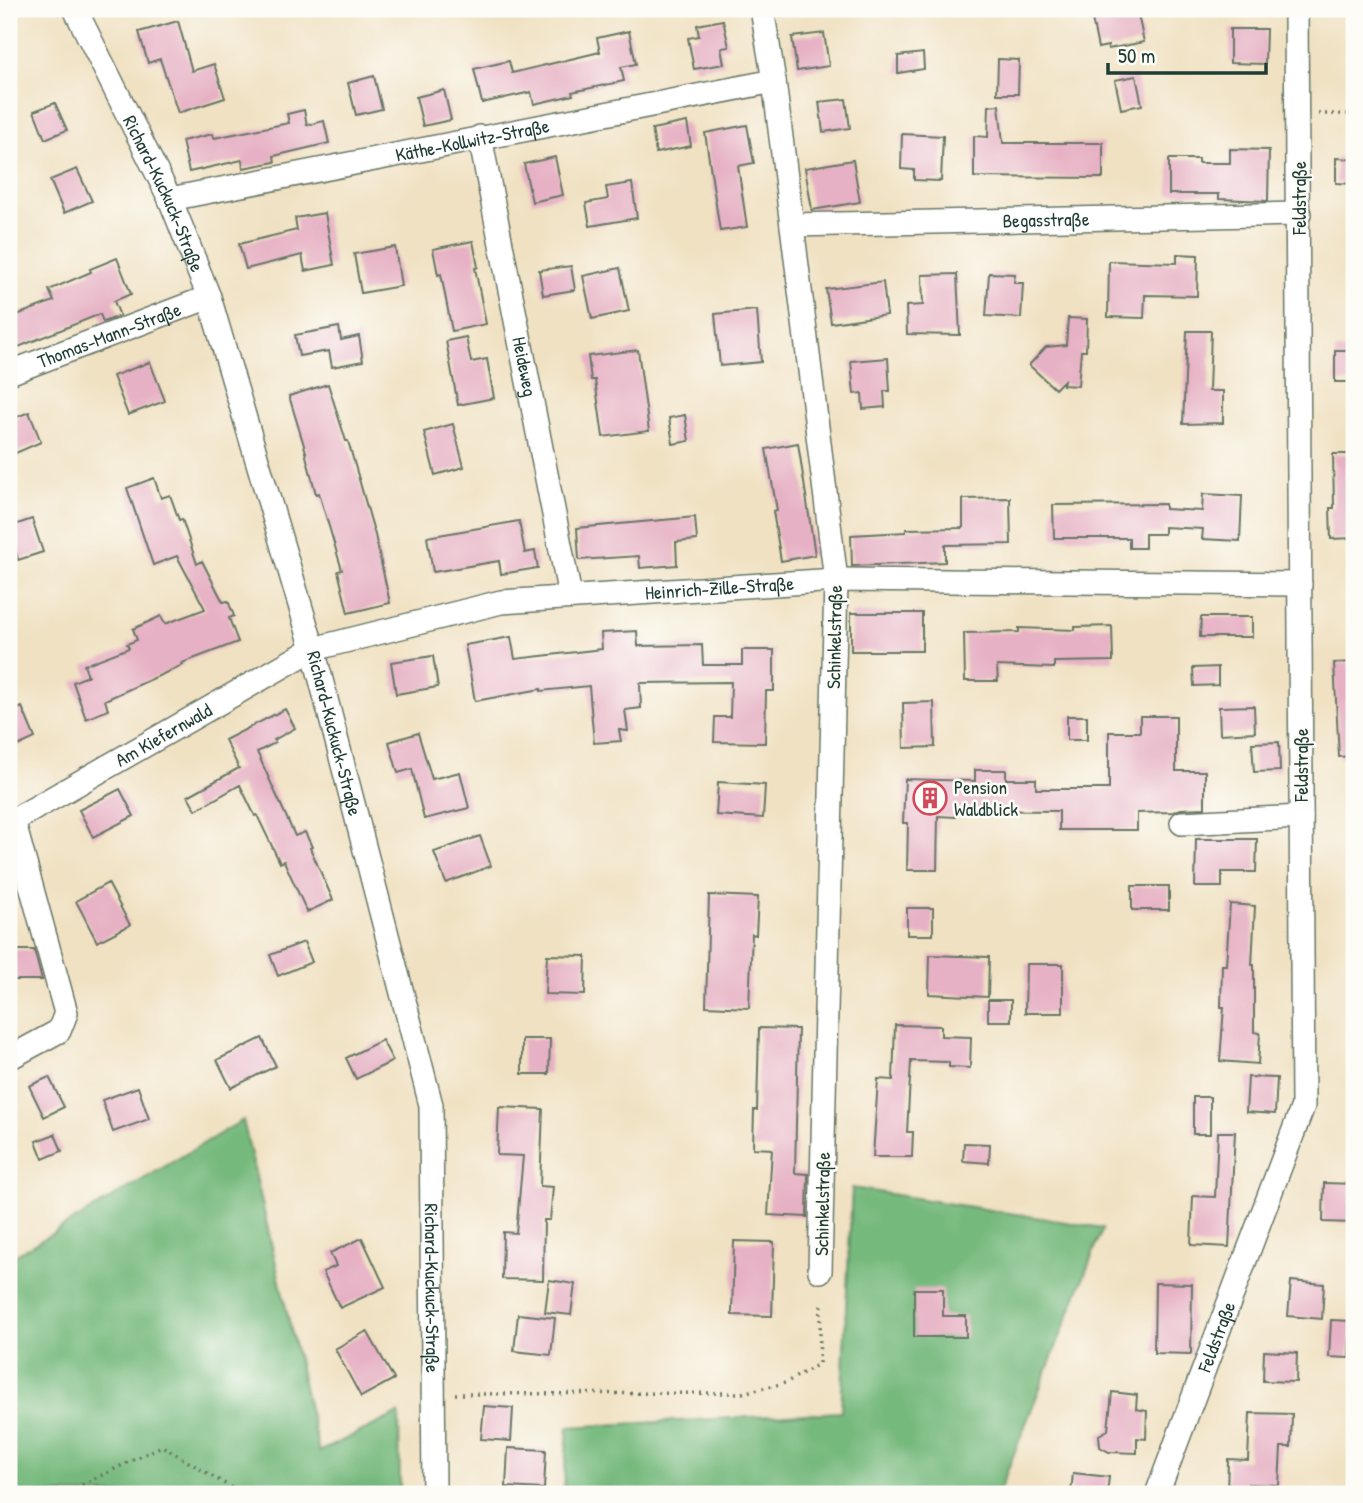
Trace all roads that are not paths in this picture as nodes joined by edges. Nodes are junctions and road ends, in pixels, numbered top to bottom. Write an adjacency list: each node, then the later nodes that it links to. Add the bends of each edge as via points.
1 (75, 9): 6 (street, Richard-Kuckuck-Straße)
2 (762, 9): 4 (street, Schinkelstraße)
3 (1296, 9): 7 (street, Feldstraße)
4 (774, 81): 5 (street, Käthe-Kollwitz-Straße); 8 (street, Schinkelstraße)
5 (480, 137): 6 (street, Käthe-Kollwitz-Straße); 13 (street, Heideweg)
6 (170, 199): 9 (street, Richard-Kuckuck-Straße)
7 (1299, 214): 8 (street, Begasstraße); 12 (street, Feldstraße)
8 (792, 225): 11 (street, Schinkelstraße)
9 (209, 297): 10 (street, Thomas-Mann-Straße); 14 (street, Richard-Kuckuck-Straße)
10 (9, 373)
11 (836, 580): 12 (street, Heinrich-Zille-Straße); 13 (street, Heinrich-Zille-Straße); 19 (street, Schinkelstraße)
12 (1300, 584): 15 (street, Feldstraße)
13 (570, 596): 14 (street, Heinrich-Zille-Straße, via 501,602)
14 (313, 649): 16 (street, Am Kiefernwald); 20 (street, Richard-Kuckuck-Straße, via 431,1105)
15 (1301, 817): 17 (street); 21 (street, Feldstraße, via 1303,1106)
16 (11, 821): 18 (street, Am Kiefernwald, via 66,1013 59,1031)
17 (1182, 823)
18 (9, 1058)
19 (820, 1270)
20 (434, 1494)
21 (1157, 1494)

